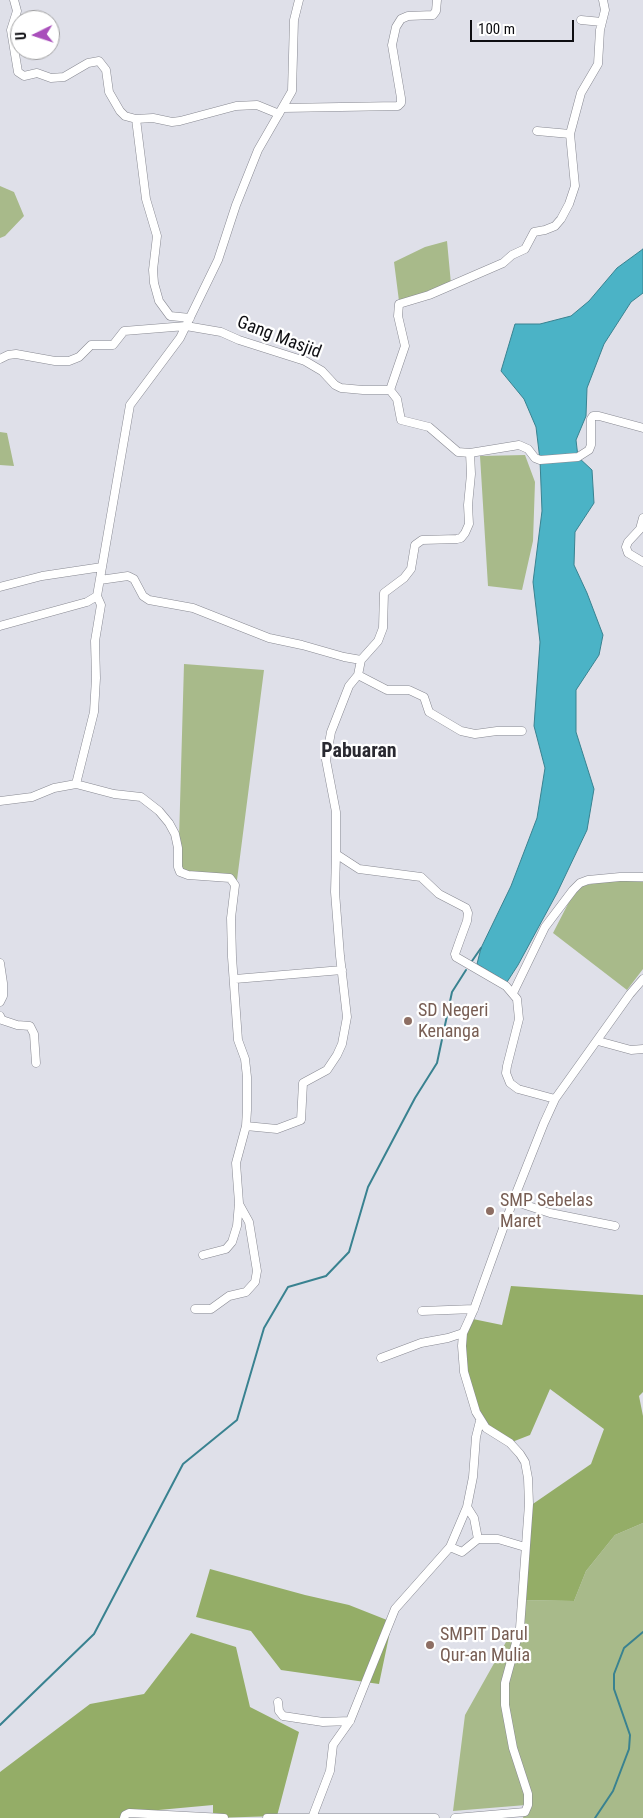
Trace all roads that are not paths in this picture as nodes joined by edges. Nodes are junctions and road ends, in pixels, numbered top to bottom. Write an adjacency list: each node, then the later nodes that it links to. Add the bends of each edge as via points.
1 (14, 0): 8 (street, via 17,11 11,30 18,72 24,76 37,73 51,78 64,77 88,63 99,61 106,70 109,92 120,110 125,116)
2 (298, 0): 7 (street, via 294,20 294,84)
3 (438, 0): 7 (street, via 433,15 408,16 401,19 396,27 392,46 401,98 398,106)
4 (603, 0): 6 (street)
5 (581, 20): 6 (street)
6 (602, 22): 10 (street, via 598,64 581,93)
7 (281, 111): 8 (street, via 257,105 236,106 180,121); 11 (street, via 258,150 218,260)
8 (136, 119): 11 (street, via 146,199 157,236 154,283 159,301 170,316)
9 (537, 131): 10 (street)
10 (570, 134): 14 (street, via 575,186 570,204 555,226 534,232 525,249 503,263 399,304 398,316 405,346)
11 (190, 318): 12 (street)
12 (186, 326): 13 (street, Gang Masjid, via 124,331 112,345 91,345 79,358 69,361 16,354); 14 (street, Gang Masjid, via 222,332 305,361 341,388); 19 (street, via 130,405)
13 (0, 359)
14 (390, 390): 16 (street, via 397,399 401,420 429,427 458,452)
15 (643, 428): 16 (street, via 593,416 591,445 578,457 540,460 519,445)
16 (470, 453): 24 (street, via 469,524 465,533 457,539 422,540 414,545 412,569 384,593 383,628 378,641)
17 (643, 518): 18 (street, via 640,529 626,547 628,553)
18 (643, 562)
19 (102, 567): 20 (street); 21 (street, via 42,576)
20 (100, 580): 22 (street); 24 (street, via 128,576 134,579 143,596 149,600 193,608 269,638)
21 (0, 588)
22 (97, 596): 23 (street); 27 (street, via 100,605 95,641 94,712)
23 (0, 626)
24 (361, 660): 25 (street)
25 (358, 675): 26 (street, via 387,690 409,690 424,697 429,712 461,731 475,734 497,730); 29 (street, via 348,686 331,732 326,760 336,812)
26 (522, 731)
27 (76, 784): 28 (street, via 32,797); 33 (street, via 145,798 175,834 180,872 232,880 235,885 231,918)
28 (0, 801)
29 (336, 854): 32 (street, via 335,892); 35 (street, via 359,869 421,877 439,894 466,908 467,921 456,957)
30 (643, 877): 35 (street, via 580,883 545,927)
31 (0, 962): 36 (street, via 3,983)
32 (342, 970): 33 (street); 42 (street, via 347,1016 342,1044 327,1070 303,1083 300,1120 277,1129)
33 (235, 979): 42 (street, via 238,1040 247,1077)
34 (643, 979): 38 (street)
35 (513, 993): 41 (street, via 517,999 519,1019 506,1073 510,1083 518,1089)
36 (0, 1002)
37 (0, 1016): 40 (street, via 2,1020 17,1025 30,1026 34,1034)
38 (598, 1041): 39 (street, via 631,1050); 41 (street)
39 (643, 1049)
40 (36, 1064)
41 (556, 1099): 43 (street)
42 (246, 1126): 44 (street, via 236,1162)
43 (513, 1201): 45 (street, via 550,1213); 47 (street)
44 (239, 1203): 46 (street, via 232,1242 226,1249); 48 (street, via 249,1222 256,1282 246,1292 230,1296 211,1309)
45 (615, 1226)
46 (203, 1255)
47 (474, 1309): 49 (street); 50 (street)
48 (195, 1310)
49 (422, 1311)
50 (464, 1334): 51 (street, via 421,1343); 52 (street, via 464,1372)
51 (381, 1358)
52 (480, 1421): 53 (street); 56 (street, via 510,1443 525,1462 529,1504)
53 (467, 1507): 54 (street, via 474,1518); 55 (street)
54 (478, 1539): 55 (street, via 462,1552); 56 (street, via 498,1539)
55 (450, 1547): 58 (street, via 395,1609)
56 (525, 1547): 64 (street, via 520,1628 506,1683 505,1705 528,1805 525,1812)
57 (278, 1702): 58 (street, via 283,1716 323,1722)
58 (350, 1721): 62 (street, via 333,1745 330,1771)
59 (124, 1818): 60 (street, via 129,1813)
60 (224, 1818)
61 (267, 1818): 62 (street)
62 (312, 1818): 63 (street)
63 (435, 1818)
64 (455, 1818)

